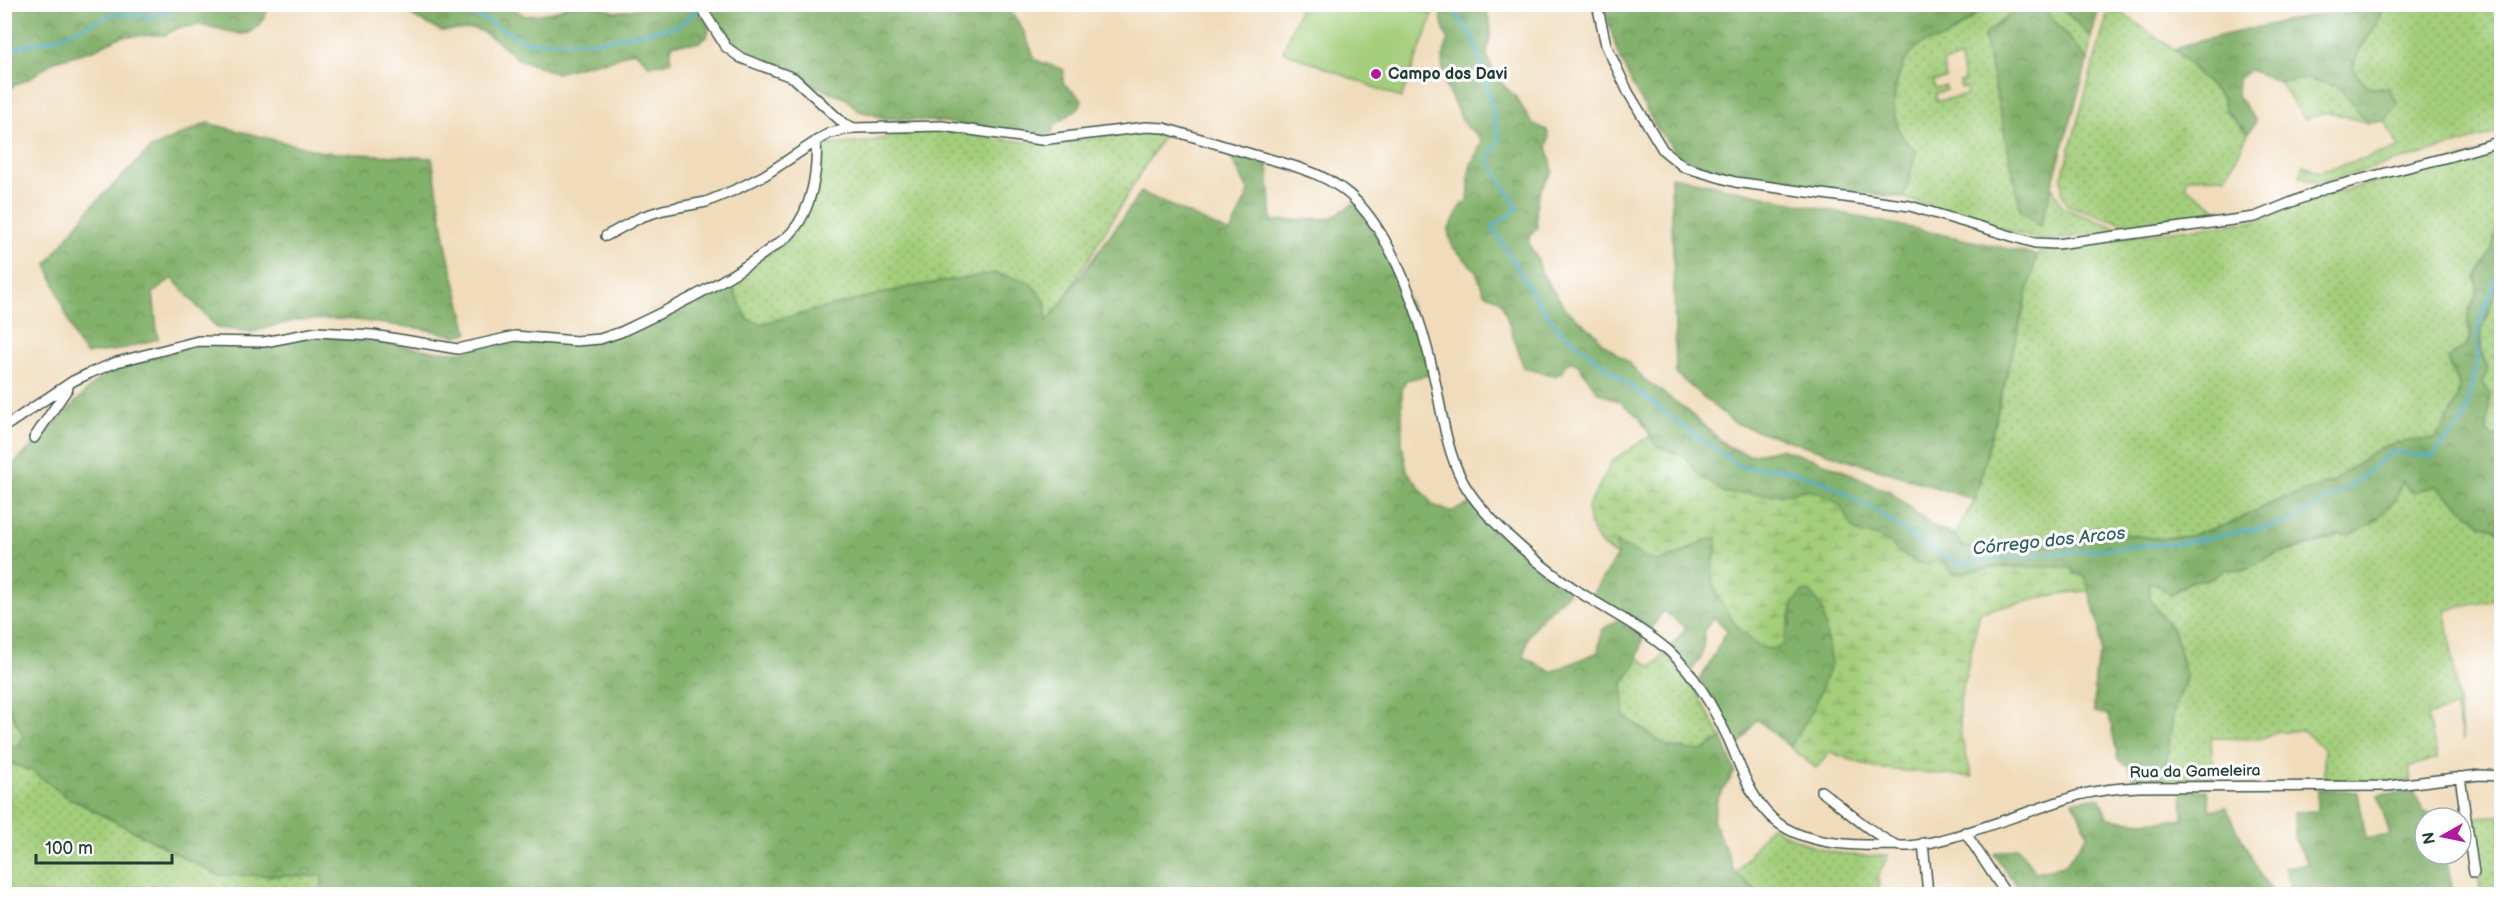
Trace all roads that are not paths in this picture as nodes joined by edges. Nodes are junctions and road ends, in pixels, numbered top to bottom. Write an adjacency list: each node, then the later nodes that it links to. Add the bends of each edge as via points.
1 (699, 4): 3 (street, via 726,47 741,58 794,78 843,123)
2 (1597, 4): 5 (street, via 1606,45 1647,128 1663,150 1684,167 1736,182 1910,206 2034,243 2056,244 2255,217 2327,188)
3 (854, 128): 4 (street, Rua da Gameleira, via 830,133); 15 (street, Rua da Gameleira, via 942,126 1041,140 1164,128 1315,172 1338,184 1360,204 1384,240 1411,295 1450,450 1477,503 1528,553 1573,588 1669,651 1713,707 1749,787 1764,810 1780,824 1836,843)
4 (816, 141): 6 (street, Rua da Gameleira, via 737,189 706,202 641,217); 7 (street, via 814,181 802,217 791,233 739,271 600,339 515,336 458,349 374,335 317,332 264,342 198,341 117,362)
5 (2502, 141)
6 (606, 236)
7 (73, 381): 8 (street); 9 (street)
8 (4, 427)
9 (34, 438)
10 (2502, 776): 11 (street, Rua da Gameleira)
11 (2460, 777): 13 (street, Rua da Gameleira, via 2388,786 2123,787 2081,795); 16 (street)
12 (1821, 791): 15 (street)
13 (1965, 832): 14 (street, Rua da Gameleira); 17 (street)
14 (1923, 843): 15 (street, Rua da Gameleira); 18 (street)
15 (1897, 845)
16 (2474, 873)
17 (1998, 883): 19 (street); 20 (street)
18 (1928, 894)
19 (2000, 894)
20 (2006, 894)

